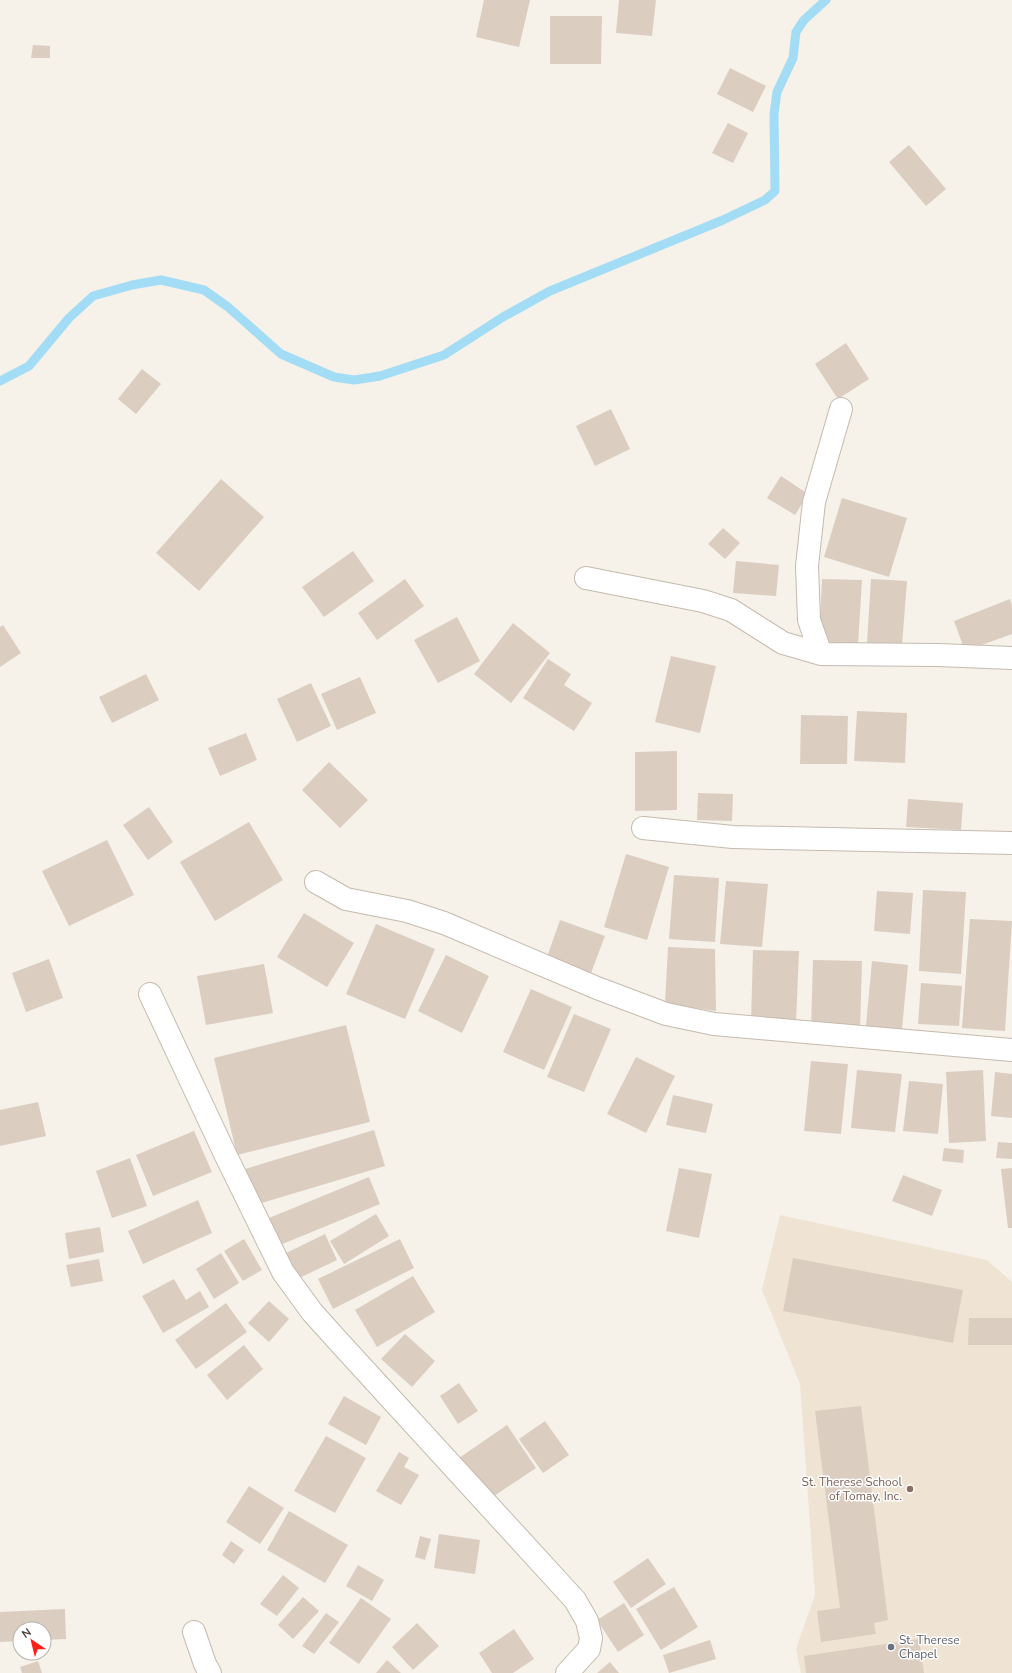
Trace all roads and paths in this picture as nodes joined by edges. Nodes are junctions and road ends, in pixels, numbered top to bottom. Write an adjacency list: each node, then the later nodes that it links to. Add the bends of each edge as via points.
1 (842, 409): 3 (street, via 814,502 807,566 809,620)
2 (586, 578): 3 (street, via 703,601 731,610 783,642)
3 (821, 654): 4 (street)
4 (1012, 658)
5 (643, 828): 6 (street, via 733,837)
6 (1012, 843)
7 (316, 882): 9 (street, via 346,898 407,911 444,923 597,988 666,1014 714,1024)
8 (150, 994): 12 (street, via 283,1272 312,1312 575,1600 587,1621 591,1638 589,1650)
9 (1012, 1050)
10 (194, 1632): 11 (street)
11 (210, 1673)
12 (567, 1673)

